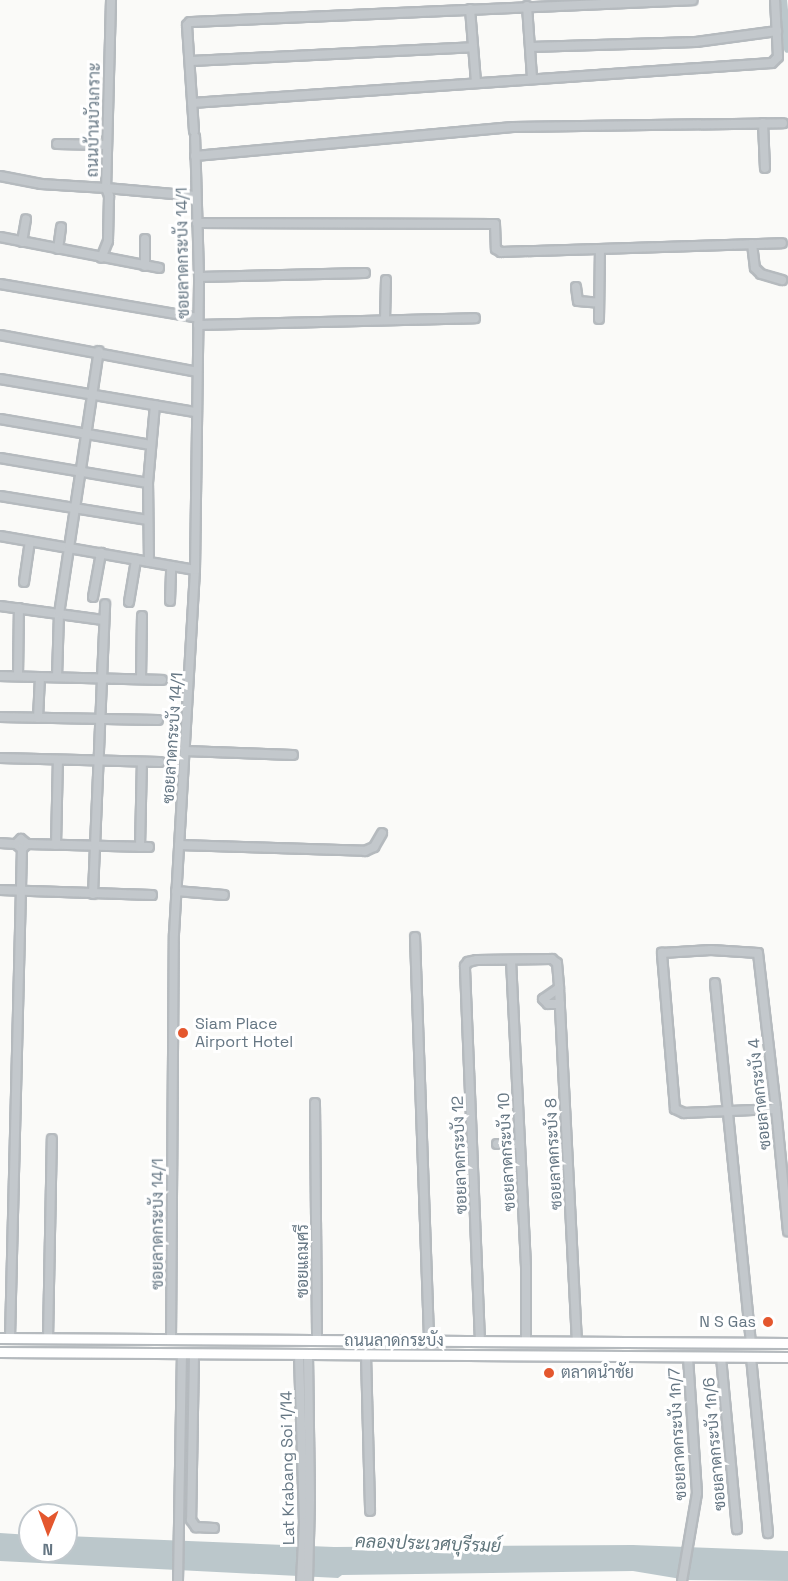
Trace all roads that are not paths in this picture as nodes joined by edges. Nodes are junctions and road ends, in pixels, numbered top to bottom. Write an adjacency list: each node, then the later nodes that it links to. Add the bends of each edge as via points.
1 (111, 0): 16 (street, ถนนบ้านบัวเกราะ)
2 (693, 0): 4 (street)
3 (775, 0): 6 (street)
4 (527, 6): 5 (street); 8 (street)
5 (470, 9): 7 (street); 9 (street, ซอยลาดกระบัง 14/1, via 190,22 187,25)
6 (777, 31): 8 (street, via 696,42); 10 (street, via 778,57 772,63)
7 (473, 47): 9 (street); 11 (street)
8 (530, 47): 10 (street)
9 (191, 61): 12 (street, ซอยลาดกระบัง 14/1)
10 (532, 78): 11 (street)
11 (476, 82): 12 (street)
12 (192, 103): 17 (street, ซอยลาดกระบัง 14/1)
13 (763, 123): 14 (street); 17 (street, via 513,127); 18 (street)
14 (783, 123)
15 (57, 144): 16 (street)
16 (107, 145): 20 (street, ถนนบ้านบัวเกราะ)
17 (195, 156): 21 (street, ซอยลาดกระบัง 14/1)
18 (765, 168)
19 (0, 176): 20 (street, via 41,184)
20 (106, 188): 21 (street, ถนนบ้านบัวเกราะ); 32 (street, via 108,241)
21 (196, 196): 23 (street, ซอยลาดกระบัง 14/1)
22 (26, 219): 27 (street)
23 (198, 223): 31 (street, via 495,224 497,252); 36 (street, ซอยลาดกระบัง 14/1)
24 (61, 227): 30 (street)
25 (0, 237): 27 (street)
26 (145, 239): 33 (street)
27 (21, 242): 30 (street)
28 (782, 243): 29 (street)
29 (752, 244): 31 (street); 38 (street, via 755,268 761,274)
30 (58, 249): 32 (street)
31 (600, 249): 41 (street)
32 (101, 258): 33 (street)
33 (145, 266): 34 (street)
34 (159, 268)
35 (365, 273): 36 (street)
36 (199, 277): 45 (street, ซอยลาดกระบัง 14/1)
37 (386, 280): 44 (street)
38 (782, 280)
39 (0, 285): 45 (street)
40 (576, 287): 41 (street, via 578,301)
41 (599, 303): 43 (street)
42 (475, 318): 44 (street)
43 (599, 319)
44 (385, 320): 45 (street)
45 (198, 321): 48 (street, ซอยลาดกระบัง 14/1)
46 (0, 335): 47 (street)
47 (99, 351): 48 (street); 50 (street)
48 (197, 372): 52 (street, ซอยลาดกระบัง 14/1)
49 (0, 379): 50 (street)
50 (92, 393): 51 (street); 54 (street)
51 (155, 405): 52 (street); 55 (street)
52 (196, 412): 69 (street, ซอยลาดกระบัง 14/1)
53 (0, 419): 54 (street)
54 (87, 433): 55 (street); 57 (street)
55 (151, 445): 58 (street)
56 (0, 458): 57 (street)
57 (81, 471): 58 (street); 60 (street)
58 (148, 483): 61 (street)
59 (0, 496): 60 (street)
60 (75, 508): 61 (street); 64 (street)
61 (148, 520): 67 (street)
62 (0, 536): 63 (street)
63 (30, 541): 64 (street); 70 (street)
64 (69, 547): 65 (street); 77 (street)
65 (101, 553): 66 (street); 71 (street)
66 (136, 560): 67 (street); 73 (street)
67 (149, 562): 68 (street)
68 (171, 566): 69 (street); 72 (street)
69 (195, 570): 91 (street, ซอยลาดกระบัง 14/1)
70 (24, 582)
71 (93, 597)
72 (170, 601)
73 (129, 602)
74 (105, 604): 79 (street)
75 (0, 606): 76 (street)
76 (19, 608): 77 (street); 81 (street)
77 (60, 614): 79 (street); 83 (street)
78 (142, 616): 85 (street)
79 (104, 620): 84 (street)
80 (0, 676): 81 (street)
81 (18, 676): 82 (street)
82 (40, 677): 83 (street); 88 (street)
83 (57, 677): 84 (street)
84 (100, 678): 85 (street); 89 (street)
85 (141, 679): 86 (street)
86 (162, 680)
87 (0, 717): 88 (street)
88 (38, 718): 89 (street)
89 (99, 719): 90 (street); 95 (street)
90 (158, 720)
91 (185, 752): 92 (street); 100 (street, ซอยลาดกระบัง 14/1)
92 (293, 755)
93 (0, 758): 94 (street)
94 (58, 760): 95 (street); 101 (street)
95 (97, 761): 96 (street); 103 (street)
96 (142, 762): 97 (street); 104 (street)
97 (160, 762)
98 (382, 833): 100 (street, via 374,848 364,851)
99 (0, 843): 102 (street)
100 (179, 844): 108 (street, ซอยลาดกระบัง 14/1)
101 (56, 845): 102 (street); 103 (street)
102 (22, 846): 107 (street)
103 (95, 846): 104 (street); 109 (street)
104 (140, 847): 105 (street)
105 (149, 847)
106 (0, 890): 107 (street)
107 (21, 890): 109 (street); 124 (street)
108 (176, 891): 110 (street); 126 (street, ซอยลาดกระบัง 14/1)
109 (93, 894): 111 (street)
110 (224, 895)
111 (152, 896)
112 (414, 937): 128 (street)
113 (511, 960): 115 (street, ซอยลาดกระบัง 8, via 552,959 557,963); 122 (street, ซอยลาดกระบัง 10); 129 (street, ซอยลาดกระบัง 12, via 477,960 465,966)
114 (715, 983): 119 (street)
115 (559, 988): 116 (street, ซอยลาดกระบัง 8); 116 (street, via 543,999 548,1004)
116 (560, 1004): 131 (street, ซอยลาดกระบัง 8)
117 (315, 1103): 127 (street, ซอยแถมศรี, via 317,1181)
118 (776, 1109): 119 (street); 119 (street, ซอยลาดกระบัง 4, via 759,955 753,951 668,952 661,955 675,1109 684,1113); 123 (street, ซอยลาดกระบัง 4)
119 (729, 1111): 132 (street)
120 (52, 1139): 125 (street)
121 (497, 1144): 122 (street)
122 (519, 1144): 130 (street, ซอยลาดกระบัง 10)
123 (788, 1231)
124 (5, 1338): 125 (main road, ถนนลาดกระบัง)
125 (48, 1339): 126 (main road, ถนนลาดกระบัง)
126 (171, 1340): 127 (main road, ถนนลาดกระบัง)
127 (308, 1340): 128 (main road, ถนนลาดกระบัง); 137 (main road)
128 (429, 1341): 129 (main road, ถนนลาดกระบัง)
129 (480, 1342): 130 (main road, ถนนลาดกระบัง)
130 (526, 1342): 131 (main road, ถนนลาดกระบัง)
131 (578, 1343): 132 (main road, ถนนลาดกระบัง)
132 (751, 1343): 133 (main road, ถนนลาดกระบัง)
133 (788, 1343)
134 (0, 1352): 136 (main road, ถนนลาดกระบัง)
135 (194, 1354): 136 (main road, ถนนลาดกระบัง); 137 (main road, ถนนลาดกระบัง); 145 (street, via 191,1520 196,1527)
136 (182, 1355): 148 (street)
137 (304, 1355): 138 (main road, ถนนลาดกระบัง); 144 (street)
138 (366, 1355): 139 (main road, ถนนลาดกระบัง); 143 (street)
139 (688, 1357): 140 (main road, ถนนลาดกระบัง); 151 (street, ซอยลาดกระบัง 1ก/7, via 697,1474 694,1522)
140 (721, 1357): 141 (main road, ถนนลาดกระบัง); 146 (street, ซอยลาดกระบัง 1ก/6)
141 (751, 1357): 142 (main road, ถนนลาดกระบัง); 147 (street)
142 (788, 1357)
143 (370, 1511)
144 (307, 1522): 149 (street, Lat Krabang Soi 1/14); 150 (street)
145 (214, 1528)
146 (737, 1529)
147 (768, 1533)
148 (178, 1581)
149 (301, 1581)
150 (308, 1581)
151 (682, 1581)

